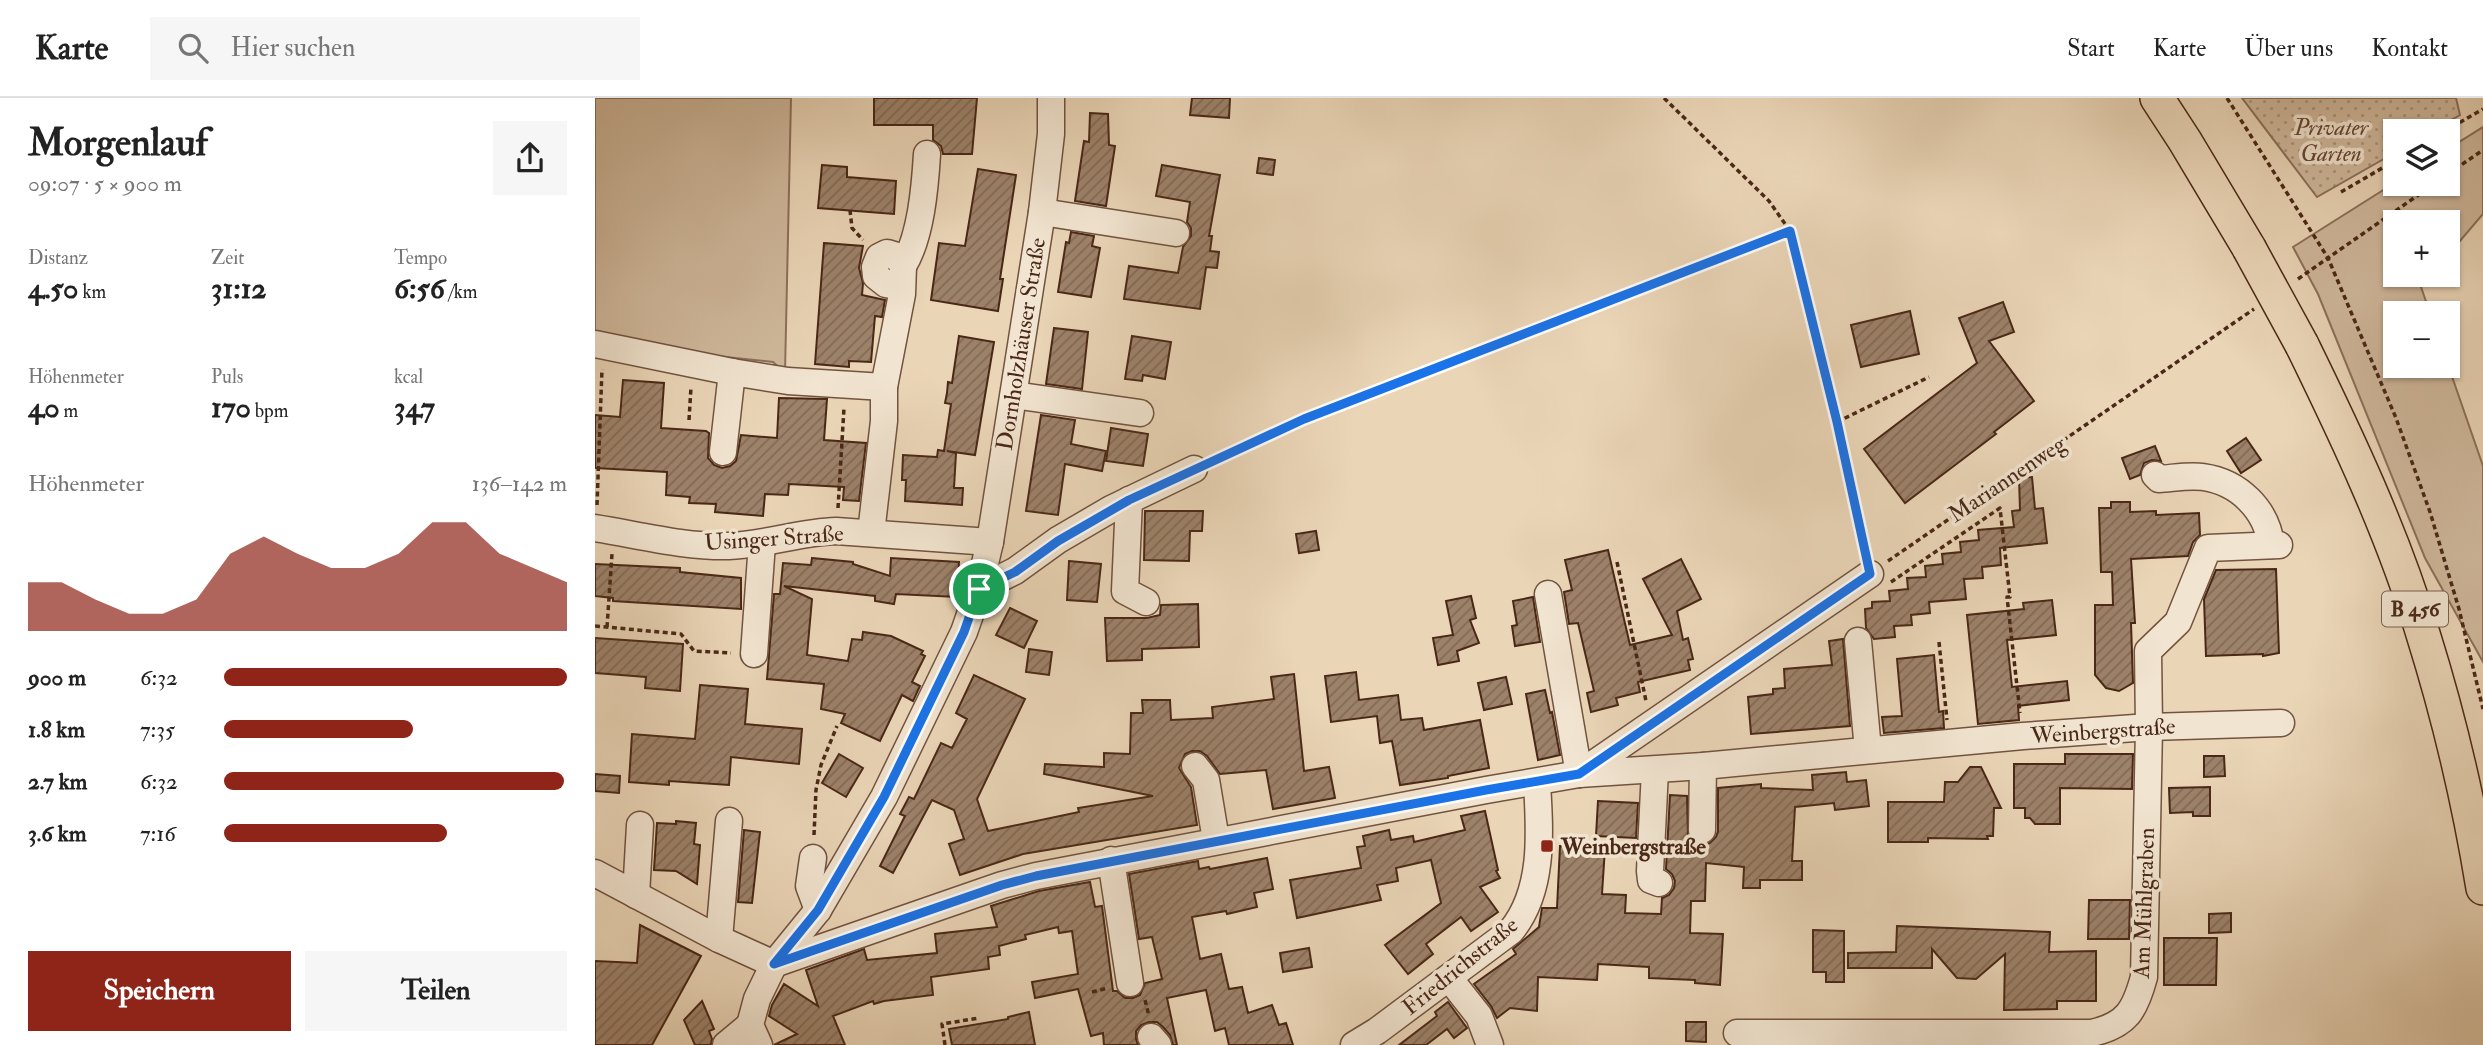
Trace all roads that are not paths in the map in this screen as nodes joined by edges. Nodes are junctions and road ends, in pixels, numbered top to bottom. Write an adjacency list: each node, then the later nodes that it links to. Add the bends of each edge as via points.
1 (1051, 98): 4 (street, Dornholzhäuser Straße)
2 (2157, 98): 42 (main road, B 456, bridge, via 2302,345 2367,483 2423,632 2460,773)
3 (927, 153): 8 (street, Usinger Straße, via 912,251 894,270)
4 (1042, 212): 5 (street); 9 (street, Dornholzhäuser Straße)
5 (1176, 233)
6 (599, 345): 7 (street)
7 (732, 372): 8 (street); 11 (street)
8 (884, 387): 16 (street, Usinger Straße)
9 (1014, 395): 10 (street); 17 (street, Dornholzhäuser Straße)
10 (1140, 413)
11 (723, 452)
12 (1194, 470): 14 (street)
13 (2155, 475): 27 (street, Am Mühlgraben, via 2159,479 2203,477 2236,488 2264,516 2275,545 2208,548 2178,622 2148,651)
14 (1120, 505): 20 (street); 21 (street, via 1015,572); 23 (street, via 1125,591)
15 (602, 529): 18 (street, Usinger Straße, via 698,545)
16 (871, 533): 17 (street, Usinger Straße); 18 (street, Usinger Straße, via 815,532)
17 (990, 541): 21 (street, Dornholzhäuser Straße)
18 (762, 543): 25 (street)
19 (1880, 578): 32 (street, via 1650,723)
20 (1107, 587)
21 (979, 589): 44 (street, Dornholzhäuser Straße, via 964,632 884,797)
22 (1548, 594): 32 (street)
23 (1146, 601)
24 (1858, 641): 28 (street)
25 (754, 654)
26 (2281, 723): 27 (street, Weinbergstraße)
27 (2149, 727): 28 (street, Weinbergstraße); 51 (street, Am Mühlgraben, via 2144,977 2139,994 2122,1022 2109,1029)
28 (1868, 750): 30 (street, Weinbergstraße)
29 (1195, 766): 37 (street, via 1206,780)
30 (1703, 766): 31 (street, Weinbergstraße); 36 (street)
31 (1655, 770): 32 (street, Weinbergstraße); 41 (street, via 1650,871 1651,880)
32 (1579, 774): 33 (street, Weinbergstraße)
33 (1537, 783): 37 (street, Weinbergstraße); 47 (street, Friedrichstraße, via 1538,850 1530,902 1511,932)
34 (729, 821): 45 (street)
35 (641, 825): 43 (street)
36 (1702, 830)
37 (1216, 841): 39 (street, Weinbergstraße)
38 (813, 858): 44 (street, via 809,886)
39 (1111, 860): 46 (street, Weinbergstraße, via 1002,885); 48 (street)
40 (595, 873): 43 (street)
41 (1659, 883)
42 (2483, 888)
43 (636, 895): 45 (street)
44 (818, 910): 46 (street, Dornholzhäuser Straße)
45 (719, 939): 46 (street)
46 (774, 964): 50 (street, Dornholzhäuser Straße, via 757,999)
47 (1449, 978): 53 (street, Friedrichstraße); 54 (street, via 1479,1016)
48 (1130, 983)
49 (1737, 1033): 51 (street, Am Mühlgraben)
50 (755, 1035): 52 (street)
51 (2052, 1039)
52 (726, 1045)
53 (1354, 1045)
54 (1490, 1045)

